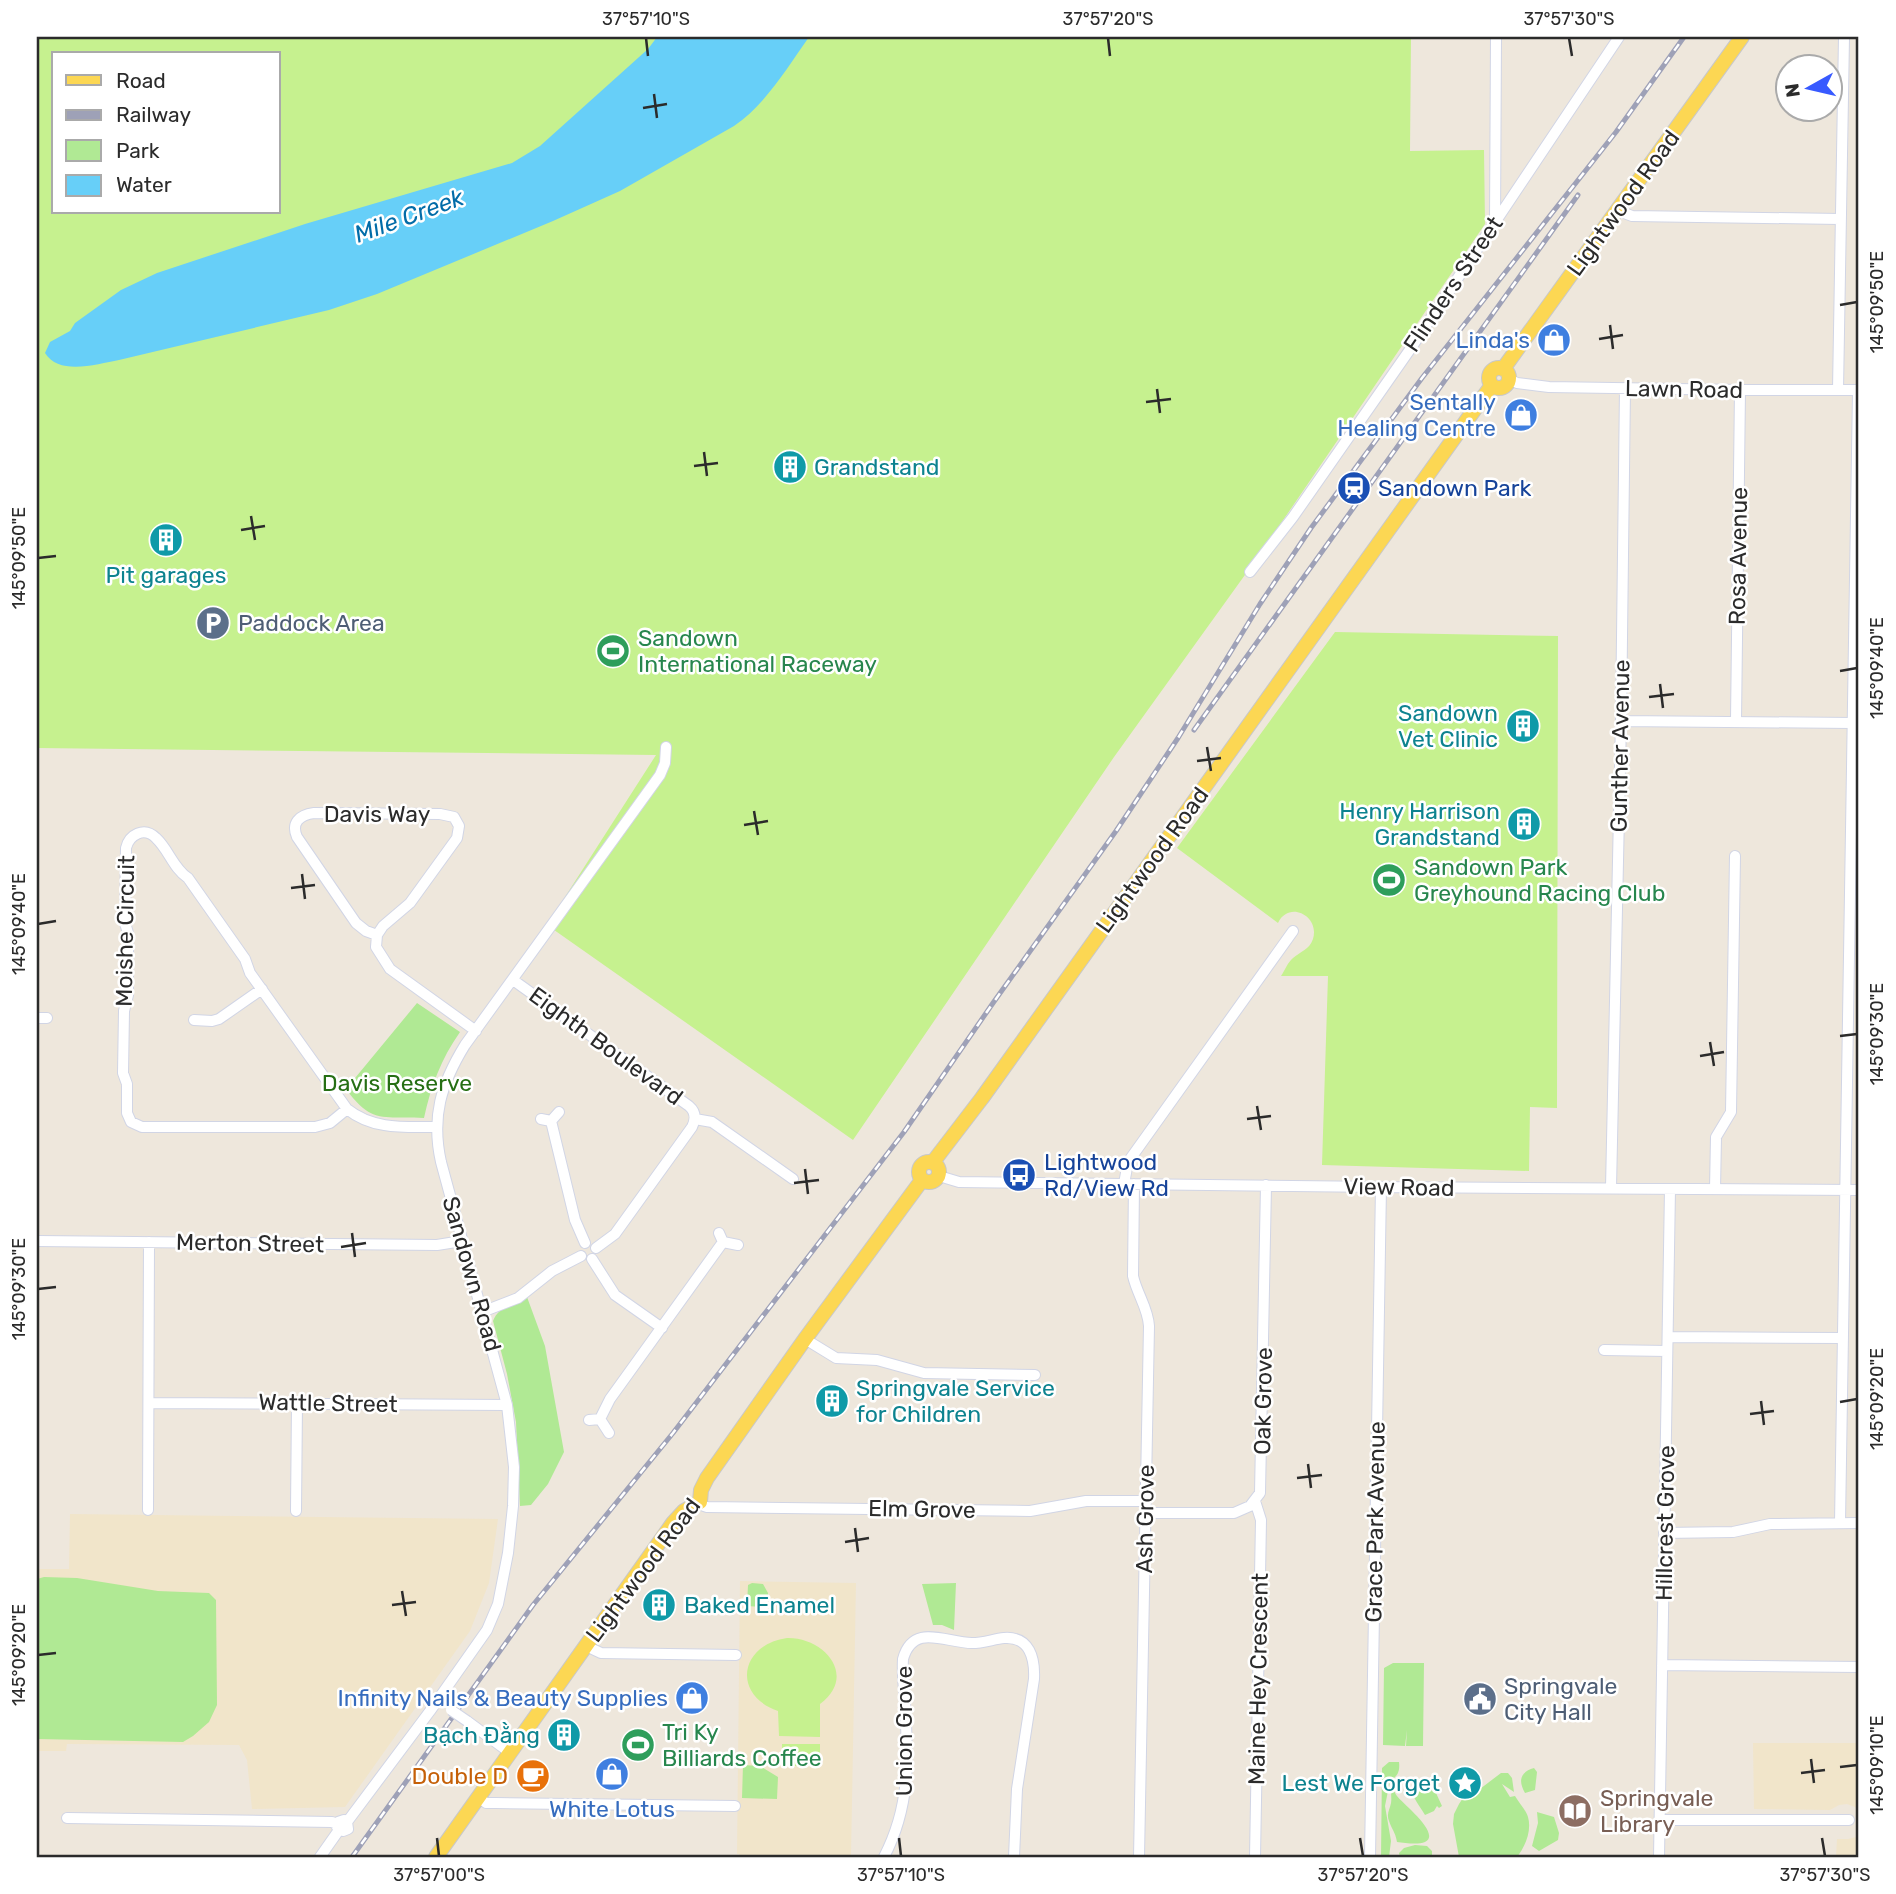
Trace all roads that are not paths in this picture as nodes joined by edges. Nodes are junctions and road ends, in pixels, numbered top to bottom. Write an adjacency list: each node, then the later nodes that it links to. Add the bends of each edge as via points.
1 (1496, 37): 7 (street)
2 (1619, 37): 7 (street, Flinders Street)
3 (1742, 37): 5 (main road, Lightwood Road)
4 (1844, 37): 6 (street)
5 (1619, 211): 6 (street, via 1632,216); 8 (main road, Lightwood Road)
6 (1840, 219): 11 (street)
7 (1495, 222): 14 (street, Flinders Street)
8 (1506, 374): 9 (street, Lawn Road, via 1517,383 1549,387); 30 (main road, Lightwood Road, via 1504,387 1492,385 982,1098)
9 (1625, 388): 10 (street, Lawn Road); 16 (street, Gunther Avenue)
10 (1740, 390): 11 (street, Lawn Road); 17 (street, Rosa Avenue)
11 (1838, 390): 12 (street, Lawn Road)
12 (1858, 390): 13 (street)
13 (1858, 554): 15 (street)
14 (1250, 572)
15 (1855, 715): 17 (street); 38 (street)
16 (1621, 721): 17 (street); 35 (street, Gunther Avenue)
17 (1736, 721)
18 (666, 747): 22 (street, Sandown Road, via 660,775)
19 (1735, 856): 37 (street, via 1731,1112 1716,1137)
20 (1293, 931): 32 (street, Ash Grove, via 1128,1162)
21 (377, 935): 21 (street, Davis Way, via 411,904 457,838 459,826 454,817 303,815 296,822 297,838 356,923); 25 (street, via 376,947 390,969)
22 (513, 979): 25 (street, Sandown Road); 28 (street, Eighth Boulevard, via 689,1106)
23 (262, 989): 24 (street, via 219,1019); 26 (street, Moishe Circuit); 26 (street, Moishe Circuit, via 222,925 156,837 143,832 129,839 125,854 128,995 123,1072 131,1122 142,1126 315,1127 330,1123)
24 (194, 1020)
25 (476, 1031): 29 (street, Sandown Road, via 447,1076)
26 (347, 1109): 29 (street, Moishe Circuit, via 377,1125)
27 (559, 1112): 44 (street, via 546,1120 584,1243 580,1247)
28 (695, 1119): 31 (street, via 715,1124); 44 (street, Eighth Boulevard, via 615,1234)
29 (436, 1127): 41 (street, Sandown Road)
30 (936, 1169): 32 (street, View Road, via 959,1182); 49 (main road, Lightwood Road, via 926,1162 920,1166 922,1180)
31 (793, 1179)
32 (1129, 1184): 33 (street, View Road); 57 (street, Ash Grove, via 1133,1270 1148,1320)
33 (1266, 1185): 34 (street, View Road); 58 (street, Oak Grove, via 1261,1493)
34 (1381, 1187): 35 (street, View Road); 84 (street, Grace Park Avenue)
35 (1611, 1188): 36 (street, View Road)
36 (1670, 1189): 37 (street, View Road); 47 (street, Hillcrest Grove)
37 (1716, 1189): 38 (street, View Road)
38 (1845, 1189): 39 (street, View Road); 48 (street)
39 (1859, 1190)
40 (37, 1241): 42 (street, Merton Street)
41 (462, 1241): 42 (street, Merton Street, via 438,1245); 45 (street, Sandown Road)
42 (149, 1242): 53 (street)
43 (738, 1245): 46 (street, via 721,1238)
44 (590, 1254): 45 (street, Eighth Boulevard, via 552,1271 518,1298); 46 (street, via 614,1295)
45 (482, 1311): 55 (street, Sandown Road)
46 (662, 1328): 56 (street, via 595,1420)
47 (1668, 1337): 48 (street); 51 (street, Hillcrest Grove)
48 (1843, 1338): 63 (street)
49 (805, 1339): 52 (street, via 836,1358 877,1360 924,1373); 59 (main road, Lightwood Road, via 703,1484)
50 (1604, 1350): 51 (street)
51 (1667, 1351): 65 (street, Hillcrest Grove)
52 (1035, 1375)
53 (149, 1403): 54 (street, Wattle Street); 60 (street)
54 (297, 1403): 55 (street, Wattle Street); 61 (street)
55 (507, 1405): 70 (street, Sandown Road, via 513,1506 498,1604 486,1632)
56 (610, 1433)
57 (1146, 1501): 59 (street, Elm Grove, via 1086,1501 1030,1511); 62 (street, Ash Grove)
58 (1255, 1501): 62 (street, via 1228,1514); 83 (street, Maine Hey Crescent, via 1261,1520)
59 (698, 1504): 66 (main road, Lightwood Road, via 673,1523)
60 (148, 1510)
61 (296, 1511)
62 (1145, 1513): 82 (street, Ash Grove)
63 (1840, 1523): 64 (street); 65 (street)
64 (1859, 1523)
65 (1664, 1533): 68 (street, Hillcrest Grove)
66 (586, 1646): 67 (street, via 601,1653); 71 (main road, Lightwood Road)
67 (736, 1655)
68 (1662, 1665): 69 (street); 75 (street, Hillcrest Grove)
69 (1859, 1667)
70 (437, 1700): 71 (street, bridge); 77 (street, Sandown Road)
71 (509, 1752): 72 (main road, Lightwood Road)
72 (479, 1797): 73 (street, via 486,1803); 79 (main road, Lightwood Road)
73 (735, 1806)
74 (67, 1818): 77 (street)
75 (1660, 1819): 76 (street); 85 (street, Hillcrest Grove)
76 (1849, 1820)
77 (341, 1825): 78 (street, Sandown Road)
78 (320, 1857)
79 (436, 1857)
80 (884, 1857): 81 (street, Union Grove, via 899,1823 907,1786 903,1659 912,1643 931,1636 970,1643 1012,1638 1032,1654 1034,1679 1017,1789)
81 (1014, 1857)
82 (1139, 1857)
83 (1255, 1857)
84 (1370, 1857)
85 (1659, 1857)

